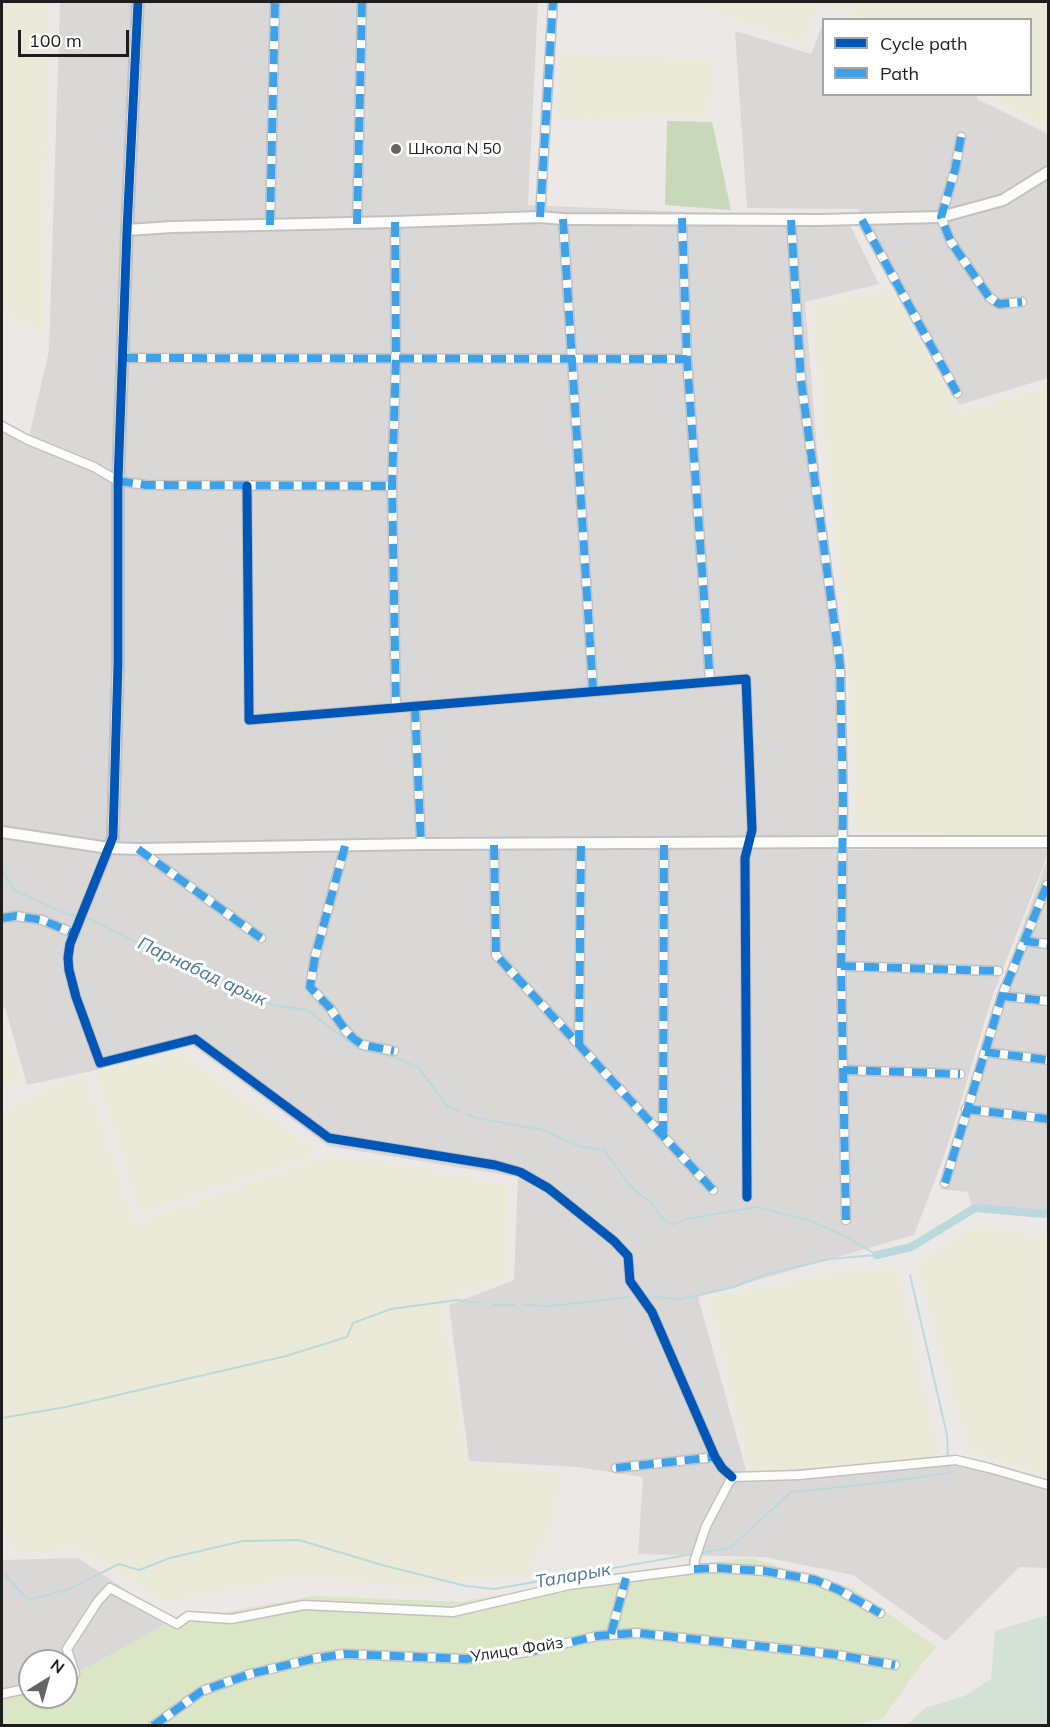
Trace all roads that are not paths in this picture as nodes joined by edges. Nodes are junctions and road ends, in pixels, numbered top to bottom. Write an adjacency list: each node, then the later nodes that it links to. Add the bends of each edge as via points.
1 (138, 2): 16 (street)
2 (275, 2): 15 (street)
3 (362, 2): 14 (street)
4 (553, 2): 7 (street)
5 (961, 137): 8 (street)
6 (1048, 172): 8 (street, via 1003,200)
7 (540, 216): 10 (street); 13 (street)
8 (941, 217): 12 (street); 17 (street, via 951,242 989,297 999,304)
9 (682, 218): 10 (street); 11 (street); 21 (street)
10 (563, 219): 20 (street)
11 (791, 219): 12 (street); 32 (street, via 801,380 840,665)
12 (862, 220): 22 (street)
13 (395, 222): 14 (street); 19 (street)
14 (357, 224): 15 (street)
15 (270, 225): 16 (street)
16 (127, 230): 18 (street)
17 (1022, 302)
18 (123, 358): 19 (street); 24 (street)
19 (396, 359): 20 (street); 26 (street)
20 (573, 359): 21 (street); 28 (street)
21 (687, 359): 27 (street)
22 (957, 393)
23 (2, 426): 24 (street)
24 (118, 481): 25 (street); 40 (street, via 118,664 113,837)
25 (247, 486): 26 (street); 30 (street, via 249,720)
26 (392, 486): 30 (street)
27 (710, 681): 28 (street); 35 (street, via 746,679 752,830)
28 (593, 690): 29 (street)
29 (415, 706): 30 (street); 36 (street)
30 (396, 707)
31 (4, 832): 40 (street)
32 (843, 842): 33 (street); 35 (street); 48 (street)
33 (1048, 842)
34 (664, 843): 35 (street); 37 (street); 60 (street)
35 (749, 843): 63 (street)
36 (421, 844): 38 (street); 39 (street)
37 (581, 844): 38 (street); 52 (street)
38 (494, 845): 52 (street, via 496,955)
39 (345, 846): 41 (street); 53 (street, via 310,987 354,1039 363,1045)
40 (109, 848): 41 (street); 44 (street)
41 (138, 849): 45 (street)
42 (1048, 885): 46 (street)
43 (2, 918): 44 (street, via 42,920)
44 (75, 934): 65 (street, via 69,951 69,970 100,1063 195,1039 329,1138 520,1172 548,1188 614,1241 628,1256 630,1281 652,1312)
45 (261, 938)
46 (1024, 941): 47 (street); 50 (street)
47 (1048, 944)
48 (841, 966): 49 (street); 56 (street)
49 (998, 971)
50 (1002, 996): 51 (street); 54 (street)
51 (1048, 1001)
52 (579, 1045): 60 (street)
53 (394, 1051)
54 (985, 1053): 55 (street); 58 (street)
55 (1048, 1060)
56 (843, 1070): 57 (street); 64 (street)
57 (960, 1074)
58 (966, 1109): 59 (street); 61 (street)
59 (1048, 1119)
60 (663, 1136): 62 (street)
61 (945, 1184)
62 (712, 1190)
63 (747, 1197)
64 (846, 1221)
65 (715, 1457): 66 (street); 67 (street)
66 (616, 1468)
67 (732, 1478): 68 (street, via 956,1460); 69 (street, via 706,1526)
68 (1048, 1485)
69 (696, 1560): 70 (street); 71 (street, via 718,1568 815,1580)
70 (626, 1578): 72 (street); 73 (street, via 569,1585 453,1612 304,1605 231,1619 188,1616 177,1624 110,1588)
71 (880, 1613)
72 (611, 1634): 74 (street, Улица Файз, via 723,1641); 77 (street, Улица Файз, via 528,1652 466,1659 344,1654 312,1659 202,1691)
73 (67, 1649)
74 (895, 1665)
75 (18, 1691): 76 (street)
76 (2, 1694)
77 (153, 1725)

